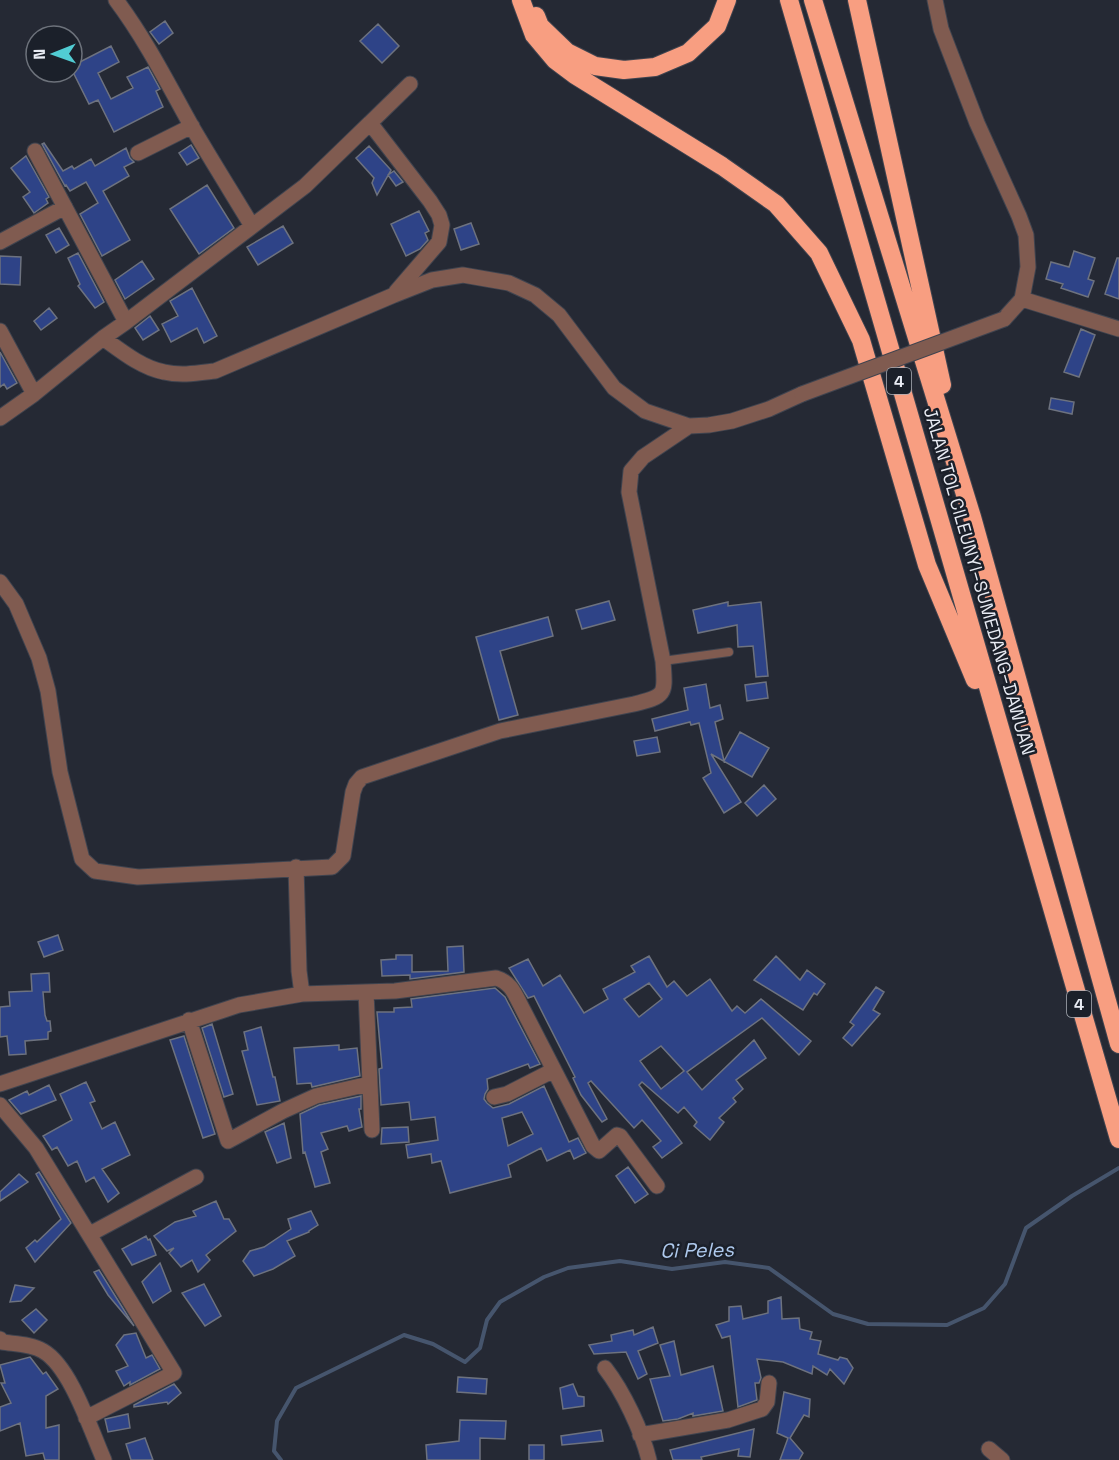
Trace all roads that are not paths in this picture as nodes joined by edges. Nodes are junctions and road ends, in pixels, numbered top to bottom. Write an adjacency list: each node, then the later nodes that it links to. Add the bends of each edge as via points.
1 (116, 0): 11 (street, via 162,70)
2 (521, 0): 30 (highway, via 534,35 555,60 776,204 819,253 861,340 927,565)
3 (530, 0): 4 (highway, via 540,26 567,52 595,66 624,70 655,67 688,53 717,26)
4 (727, 0)
5 (789, 0): 30 (highway, JALAN TOL CILEUNYI–SUMEDANG–DAWUAN / 4)
6 (813, 0): 26 (highway, JALAN TOL CILEUNYI–SUMEDANG–DAWUAN / 4)
7 (857, 0): 26 (highway)
8 (935, 0): 18 (street, via 941,29 977,123 1026,235 1028,267)
9 (410, 84): 10 (street)
10 (369, 123): 15 (street, via 305,186); 17 (street, via 430,201 442,225 439,242)
11 (192, 126): 13 (street); 15 (street)
12 (35, 151): 14 (street)
13 (138, 153)
14 (65, 207): 16 (street); 19 (street)
15 (252, 226): 19 (street)
16 (0, 242)
17 (394, 295): 22 (street, via 215,371 163,372 126,355); 25 (street, via 432,280 463,275 508,283 535,295 559,315 614,388 645,411)
18 (1022, 299): 20 (street); 25 (street, bridge, via 1004,319 769,409 732,421)
19 (126, 322): 22 (street)
20 (1119, 329)
21 (0, 331): 23 (street)
22 (103, 338): 23 (street)
23 (34, 394): 24 (street)
24 (0, 418)
25 (689, 426): 29 (street, via 643,457 631,471 629,492)
26 (972, 517): 35 (highway, JALAN TOL CILEUNYI–SUMEDANG–DAWUAN / 4)
27 (0, 582): 31 (street, via 16,604 39,658 60,772 82,859 95,871 138,878)
28 (729, 652): 29 (lane)
29 (663, 661): 31 (street, via 664,689 654,699 500,730 362,777 353,792 343,856 332,867)
30 (1009, 762): 42 (highway, JALAN TOL CILEUNYI–SUMEDANG–DAWUAN / 4)
31 (297, 867): 33 (street)
32 (366, 992): 33 (street); 36 (street, via 503,980 509,984); 38 (street)
33 (302, 994): 34 (street, via 239,1005)
34 (189, 1020): 37 (street); 38 (street, via 228,1141 316,1096)
35 (1119, 1044)
36 (554, 1070): 39 (street); 44 (street, via 596,1150 620,1136)
37 (0, 1084)
38 (369, 1084): 41 (street)
39 (494, 1097)
40 (0, 1105): 45 (street, via 36,1148)
41 (372, 1130)
42 (1119, 1139)
43 (196, 1177): 45 (street)
44 (657, 1186)
45 (90, 1234): 49 (street, via 174,1373)
46 (1, 1342): 49 (street, via 43,1350 58,1364)
47 (605, 1368): 50 (street)
48 (769, 1383): 50 (street, via 767,1402 762,1409 728,1420)
49 (86, 1418): 52 (street)
50 (640, 1436): 53 (street)
51 (988, 1449): 54 (street)
52 (104, 1460)
53 (649, 1460)
54 (1002, 1460)

